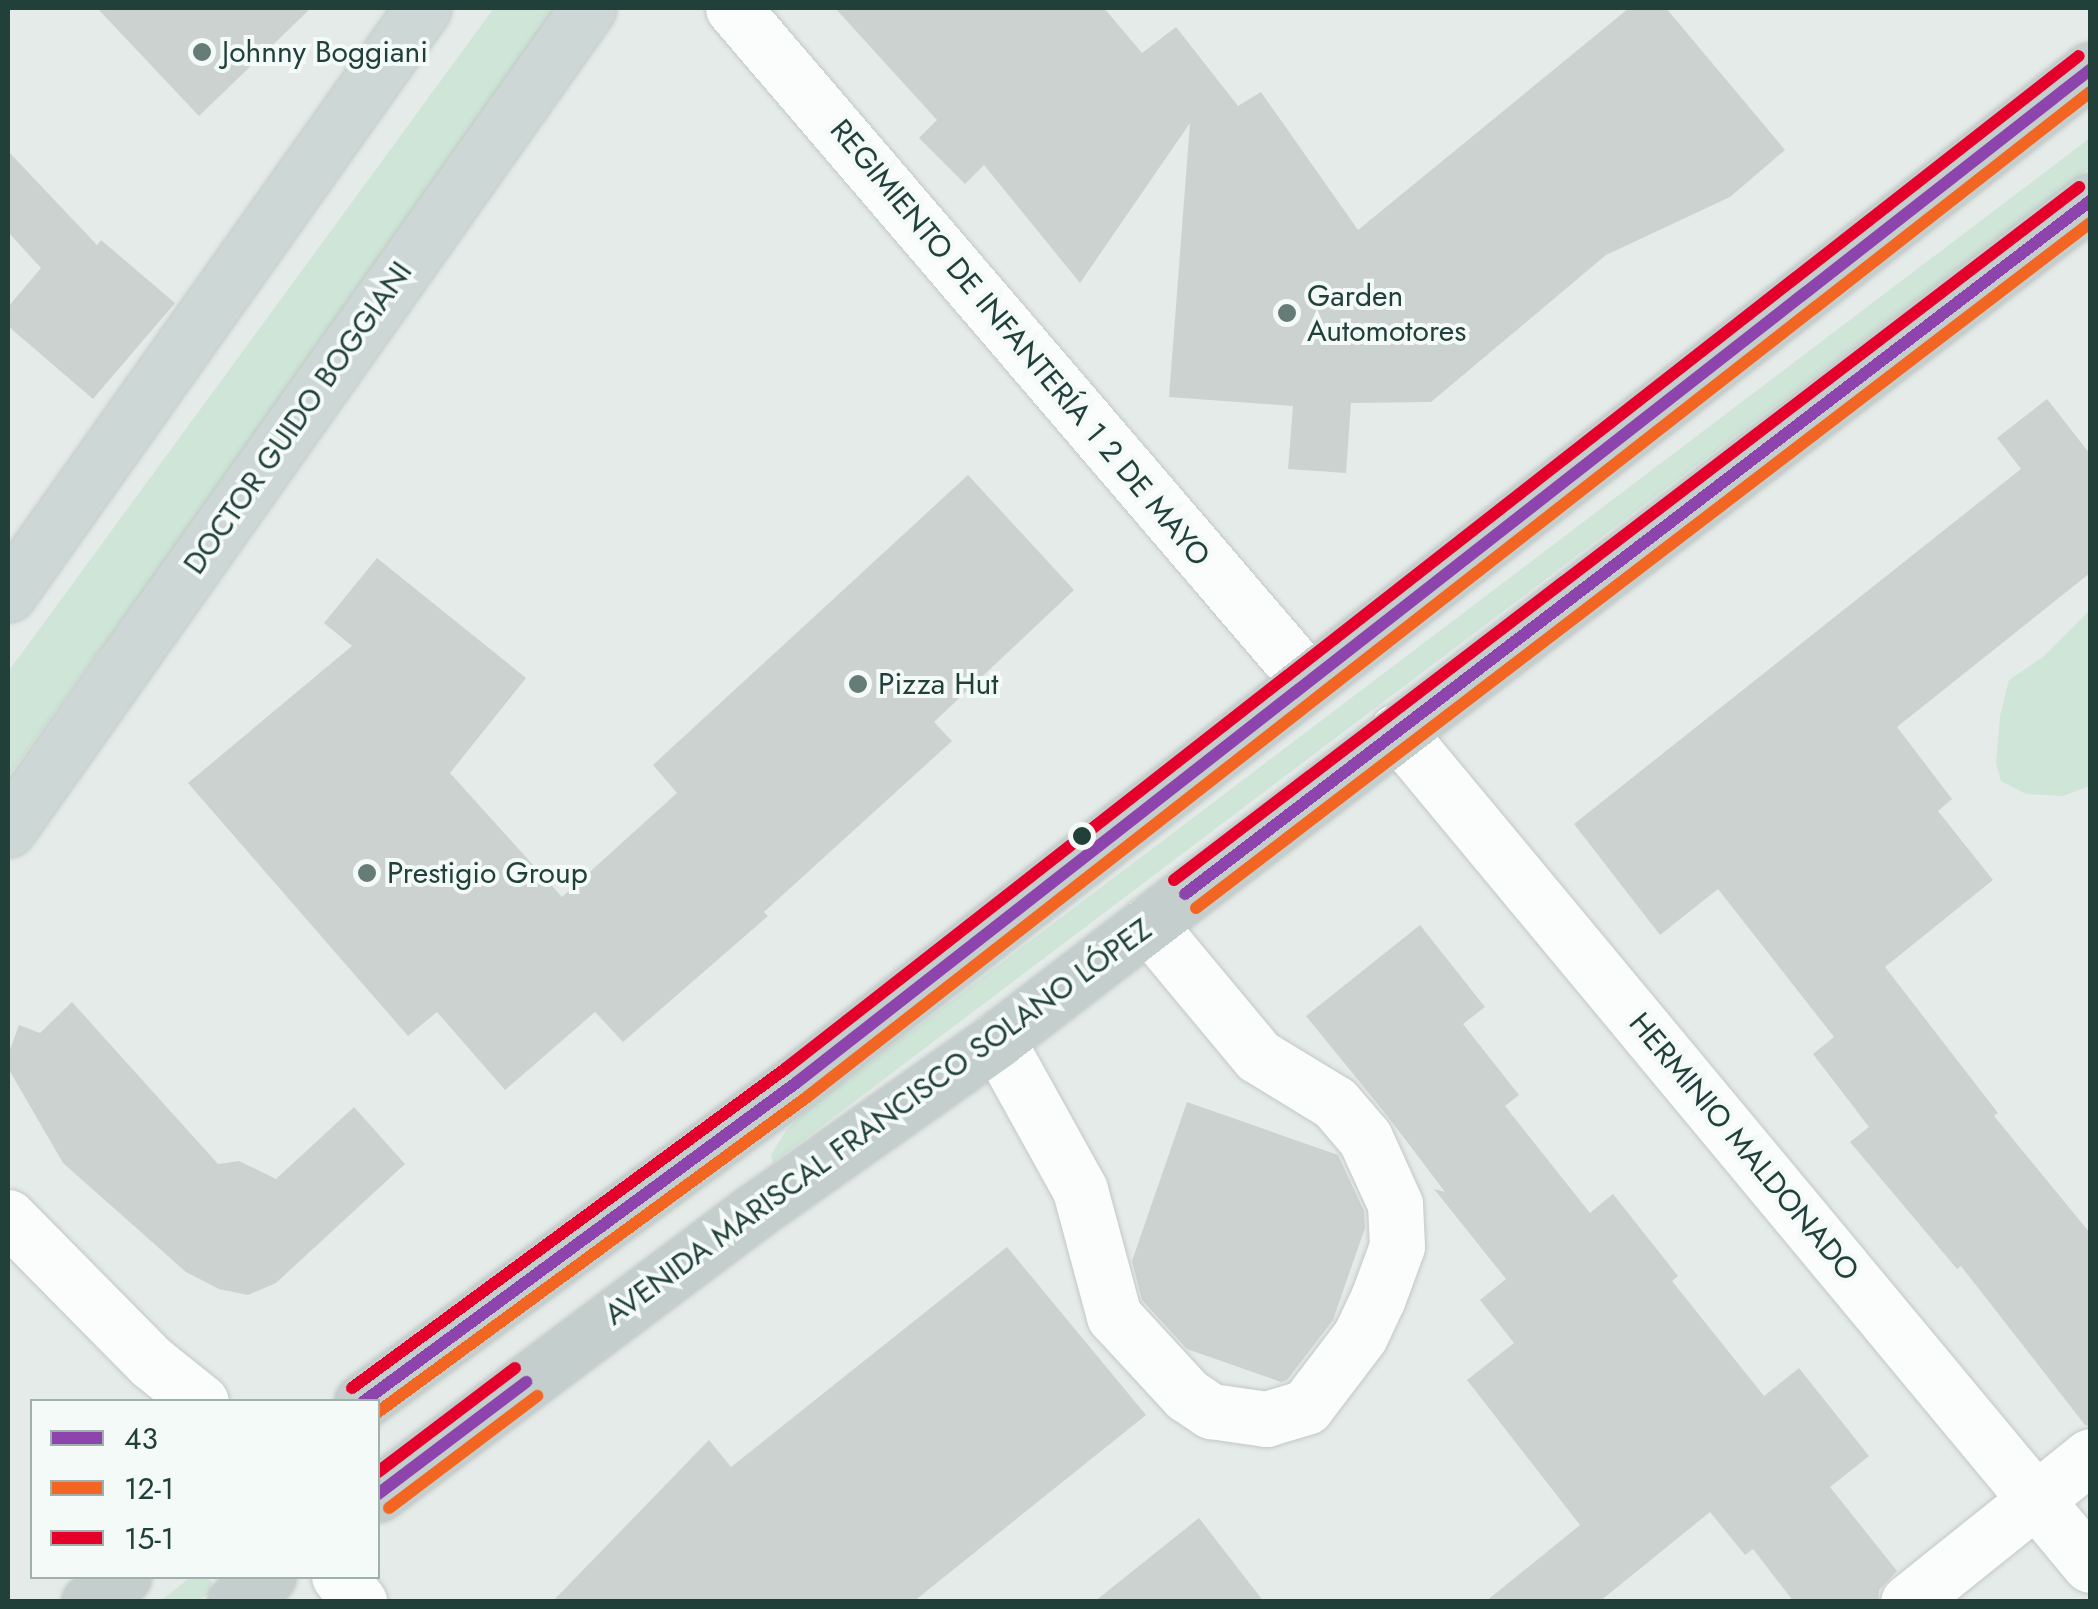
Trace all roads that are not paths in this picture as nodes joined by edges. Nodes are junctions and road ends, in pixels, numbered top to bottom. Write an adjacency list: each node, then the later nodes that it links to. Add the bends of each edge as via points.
1 (423, 8): 6 (main road)
2 (588, 8): 9 (main road, DOCTOR GUIDO BOGGIANI)
3 (734, 8): 7 (street, REGIMIENTO DE INFANTERÍA 1 2 DE MAYO)
4 (2090, 70): 7 (highway)
5 (2090, 201): 8 (highway, AVENIDA MARISCAL FRANCISCO SOLANO LÓPEZ)
6 (8, 594)
7 (1307, 680): 12 (highway, via 1241,739)
8 (1396, 731): 10 (highway, AVENIDA MARISCAL FRANCISCO SOLANO LÓPEZ); 20 (street, HERMINIO MALDONADO)
9 (8, 829)
10 (1148, 924): 11 (highway, AVENIDA MARISCAL FRANCISCO SOLANO LÓPEZ); 11 (street, via 1258,1056 1334,1102 1365,1138 1395,1204 1397,1246 1378,1298 1360,1336 1306,1407 1266,1420 1211,1411 1186,1395 1114,1316 1080,1190)
11 (997, 1040): 19 (highway, AVENIDA MARISCAL FRANCISCO SOLANO LÓPEZ, via 754,1210)
12 (796, 1083): 16 (highway); 17 (highway, via 738,1153)
13 (8, 1217): 14 (street)
14 (158, 1382): 15 (street)
15 (195, 1399)
16 (366, 1399)
17 (380, 1427)
18 (2090, 1456): 20 (street)
19 (380, 1492)
20 (2038, 1498): 21 (street, HERMINIO MALDONADO); 28 (street)
21 (2090, 1564)
22 (119, 1579): 25 (highway)
23 (264, 1579): 26 (highway)
24 (341, 1579): 27 (street)
25 (89, 1602)
26 (235, 1602)
27 (359, 1602)
28 (1908, 1602)

